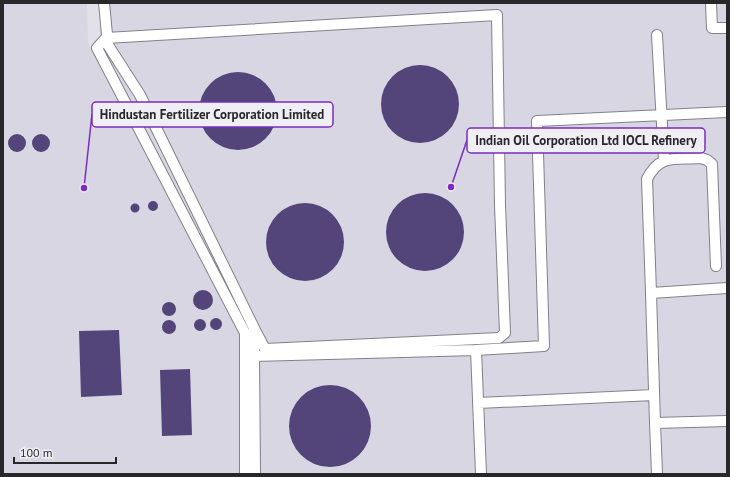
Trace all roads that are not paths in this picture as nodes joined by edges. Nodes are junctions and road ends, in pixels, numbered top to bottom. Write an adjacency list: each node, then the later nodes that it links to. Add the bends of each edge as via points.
1 (104, 3): 5 (street)
2 (711, 3): 3 (street, via 712,28)
3 (727, 28)
4 (657, 35): 7 (street)
5 (106, 38): 12 (street, via 140,95); 12 (street, via 497,15 505,333 503,336 265,349); 19 (street, via 97,48 245,333)
6 (727, 112): 7 (street)
7 (661, 115): 8 (street); 13 (street, via 538,120 544,346)
8 (664, 160): 9 (street, via 702,158 712,164); 11 (street, via 657,164 646,179)
9 (716, 266)
10 (727, 288): 11 (street)
11 (651, 293): 15 (street)
12 (254, 328): 14 (street)
13 (476, 350): 14 (street); 16 (street)
14 (254, 356): 20 (street)
15 (654, 395): 16 (street); 18 (street)
16 (478, 402): 21 (street)
17 (727, 421): 18 (street)
18 (655, 424): 22 (street)
19 (245, 474)
20 (255, 474)
21 (481, 474)
22 (657, 474)

